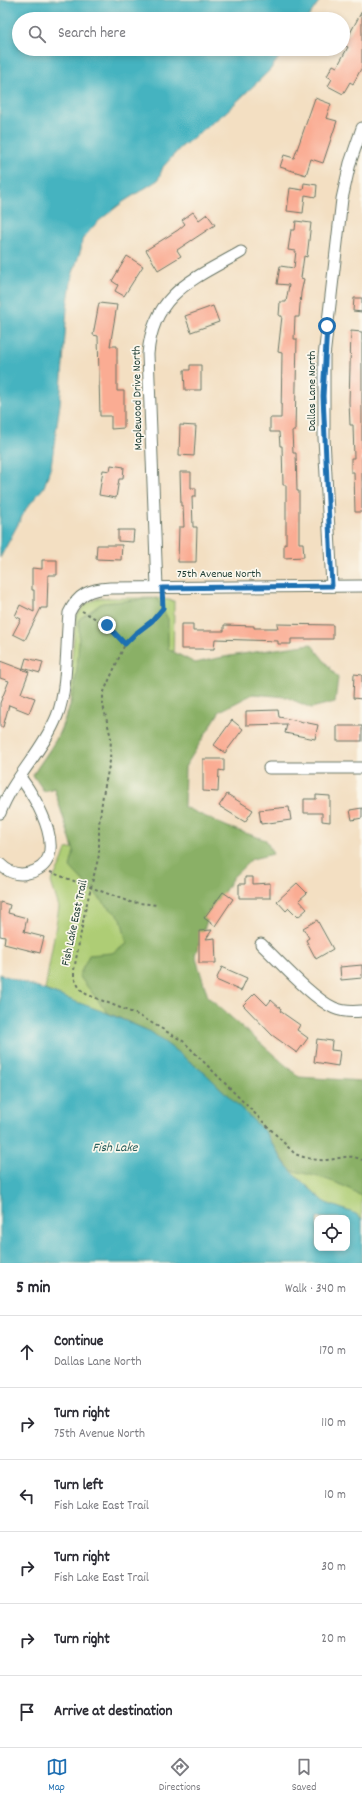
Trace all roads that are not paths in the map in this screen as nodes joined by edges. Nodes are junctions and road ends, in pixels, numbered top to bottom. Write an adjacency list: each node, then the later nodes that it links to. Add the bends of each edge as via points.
1 (362, 128): 3 (street, Dallas Lane North, via 350,163 342,199 324,357 324,438)
2 (241, 252): 5 (street, Maplewood Drive North, via 181,287 168,299 151,333 148,354)
3 (332, 586): 4 (street, 75th Avenue North); 5 (street, 75th Avenue North)
4 (362, 586)
5 (159, 588): 8 (street, 75th Avenue North, via 99,589 84,593 75,601 69,613 60,708 49,734)
6 (269, 768): 7 (street)
7 (362, 768)
8 (20, 777): 9 (street); 10 (street, via 34,796 48,834 50,854 43,866 22,875 13,873)
9 (0, 813)
10 (0, 864)
11 (261, 944): 12 (street, via 320,1000 335,1009)
12 (362, 1011)

